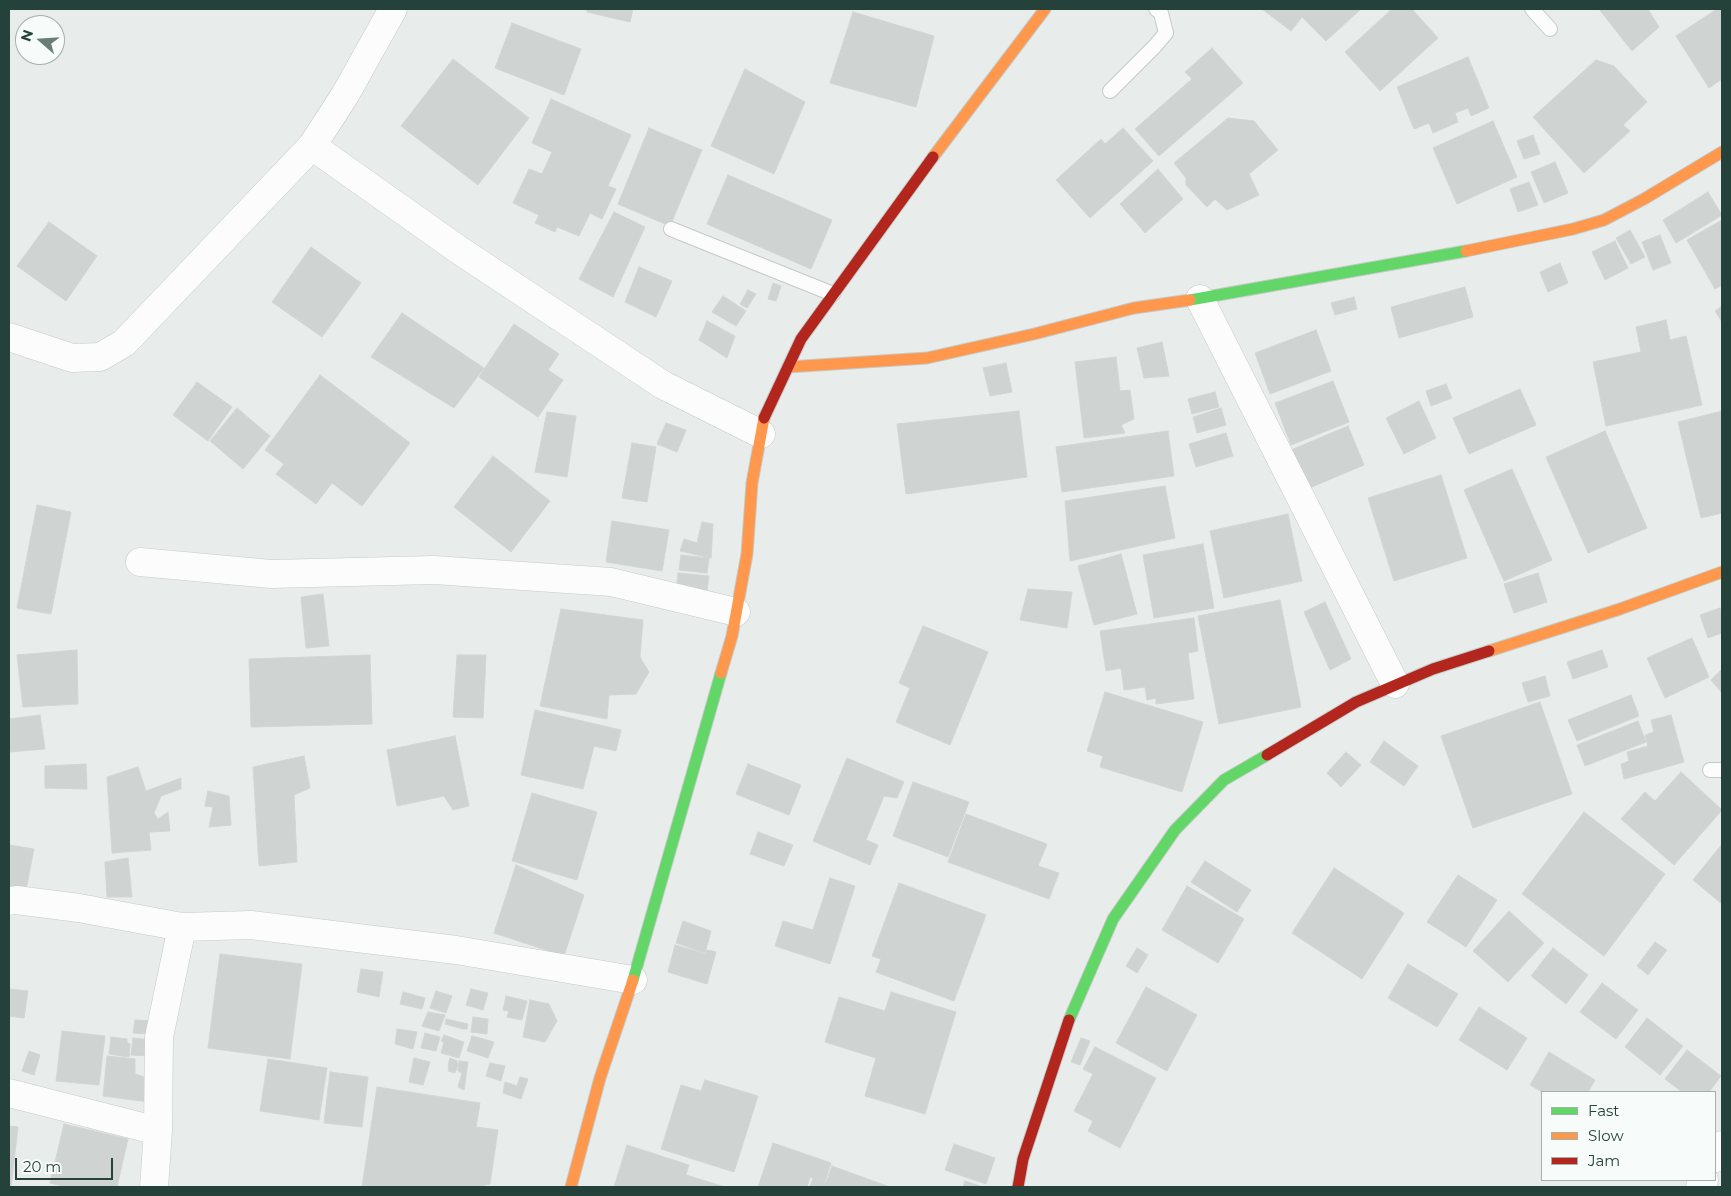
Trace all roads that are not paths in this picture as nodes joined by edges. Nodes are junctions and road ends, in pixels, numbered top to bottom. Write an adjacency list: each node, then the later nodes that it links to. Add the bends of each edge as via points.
1 (393, 9): 7 (street)
2 (1046, 9): 10 (street)
3 (1156, 9): 6 (lane, via 1161,13 1166,33)
4 (1532, 9): 5 (lane)
5 (1550, 29)
6 (1110, 91)
7 (312, 146): 12 (street, via 124,342 100,357 72,358); 14 (street, via 459,250 663,385)
8 (1722, 152): 11 (street, via 1604,220 1438,257)
9 (671, 229): 10 (lane)
10 (833, 294): 13 (street, via 801,339)
11 (1200, 299): 13 (street, via 1134,308 927,358); 18 (street)
12 (9, 337)
13 (788, 367): 14 (street, via 764,418)
14 (761, 434): 17 (street, via 752,483 747,554)
15 (140, 562): 17 (street, via 271,574 434,570 611,582)
16 (1722, 572): 18 (street)
17 (736, 612): 21 (street, via 732,636)
18 (1395, 684): 28 (street, via 1356,702 1224,780 1175,830 1113,918 1072,1012 1023,1159)
19 (9, 901): 20 (street, via 79,908)
20 (182, 928): 21 (street, via 251,925 456,950); 23 (street, via 159,1037)
21 (632, 980): 27 (street, via 600,1078)
22 (9, 1093): 23 (street)
23 (158, 1131): 26 (street)
24 (1722, 1145): 25 (street)
25 (1716, 1156)
26 (154, 1187)
27 (570, 1187)
28 (1018, 1187)

